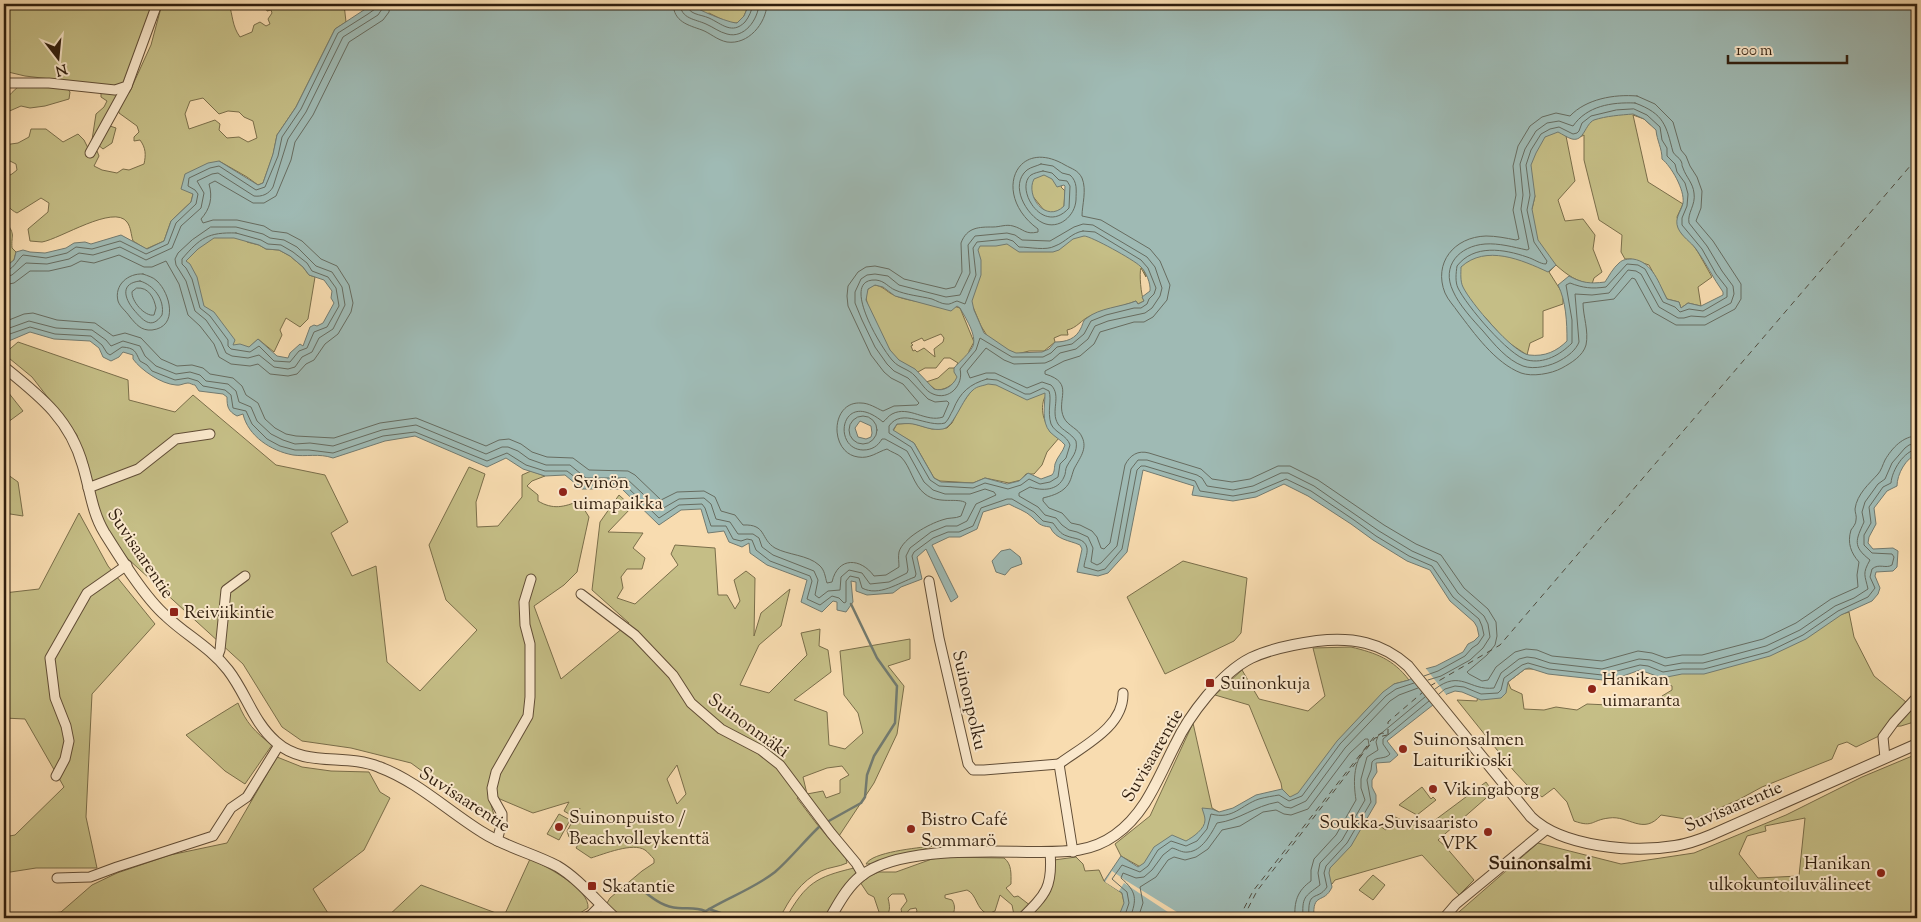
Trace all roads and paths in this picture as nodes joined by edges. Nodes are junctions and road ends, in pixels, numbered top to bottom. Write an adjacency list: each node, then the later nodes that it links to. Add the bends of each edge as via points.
1 (157, 4): 3 (street)
2 (4, 83): 3 (street, via 49,83 115,90)
3 (127, 86): 4 (street)
4 (90, 153)
5 (4, 367): 7 (street, Suvisaarentie, via 41,398 64,423 78,450)
6 (210, 434): 7 (street, via 176,440 138,469)
7 (88, 488): 8 (street, Suvisaarentie, via 99,523)
8 (126, 565): 13 (street, Suvisaarentie, via 166,616); 20 (street, via 87,593 50,658 55,698 69,741 65,759)
9 (245, 576): 13 (street, via 226,590)
10 (531, 579): 22 (street, via 524,602 530,644 528,716 496,772 492,788 493,798 502,814)
11 (930, 581): 19 (street, Suinonpolku, via 939,638 968,764 973,770 984,770)
12 (581, 594): 25 (street, Suinonmäki, via 635,635 673,674 691,703 721,729 761,750 780,765)
13 (217, 658): 17 (street, Suvisaarentie, via 234,679 260,725)
14 (1123, 693): 19 (street, via 1124,702 1112,725)
15 (1917, 697): 18 (street, via 1883,737)
16 (1917, 744): 18 (street, Suvisaarentie)
17 (279, 745): 22 (street, Suvisaarentie, via 311,759 352,761 384,769 413,784); 26 (street, via 247,797 231,808 213,836 90,877)
18 (1884, 758): 21 (street, Suvisaarentie, via 1711,835 1677,846 1607,846 1573,839)
19 (1059, 764): 24 (street)
20 (56, 776)
21 (1547, 829): 24 (street, Suvisaarentie, via 1516,800 1408,666 1374,644 1326,640 1262,653 1225,678 1184,728 1153,790 1134,817 1102,843); 32 (street, via 1456,904)
22 (497, 841): 27 (street, Suvisaarentie, via 558,867)
23 (1050, 852): 24 (street, Suvisaarentie); 25 (street, Suvisaarentie, via 940,853 894,862); 31 (street, via 1048,887)
24 (1074, 852)
25 (862, 875): 30 (street, Suvisaarentie)
26 (56, 878)
27 (601, 905): 28 (street); 29 (street, Suvisaarentie)
28 (585, 918)
29 (615, 918)
30 (830, 918)
31 (1022, 918)
32 (1444, 918)

